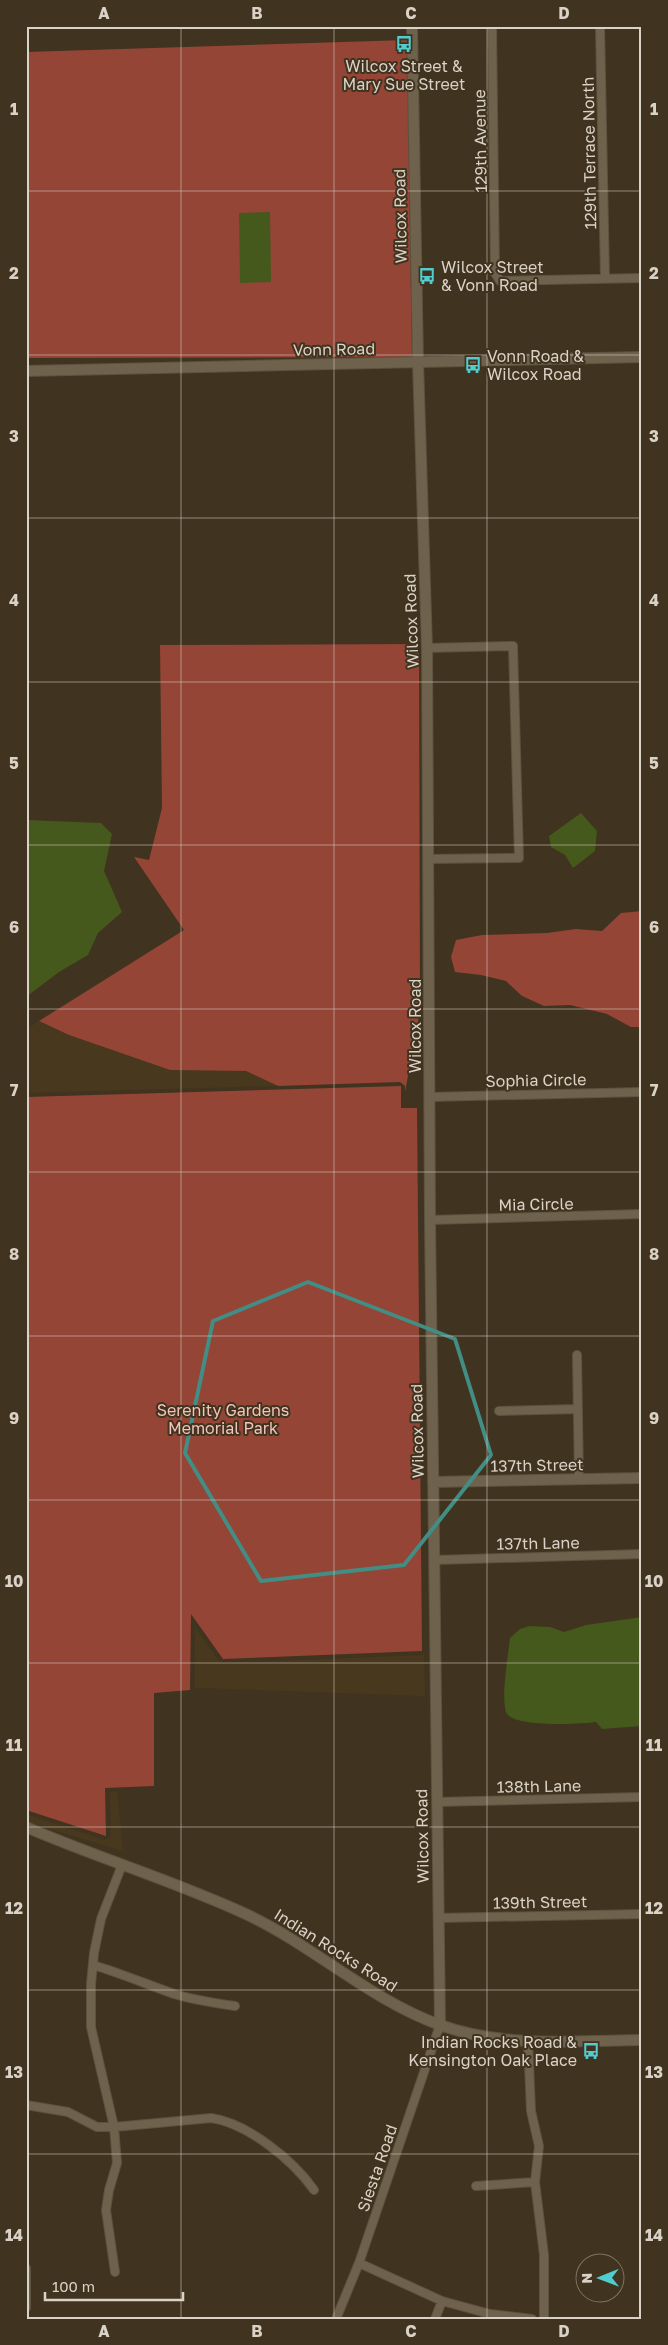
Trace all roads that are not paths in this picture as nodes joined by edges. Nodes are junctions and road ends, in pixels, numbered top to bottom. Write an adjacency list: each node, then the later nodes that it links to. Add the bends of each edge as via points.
1 (412, 26): 7 (street, Wilcox Road)
2 (492, 26): 4 (street, 129th Avenue, via 495,273 500,280)
3 (600, 26): 4 (street, 129th Terrace North)
4 (605, 278): 5 (street)
5 (642, 278)
6 (642, 357): 7 (street, Vonn Road)
7 (418, 362): 8 (street, Vonn Road); 9 (street, Wilcox Road)
8 (26, 371)
9 (427, 648): 10 (street, Wilcox Road); 10 (street, via 514,646 520,858)
10 (429, 859): 12 (street, Wilcox Road)
11 (642, 1092): 12 (street, Sophia Circle)
12 (430, 1097): 14 (street, Wilcox Road)
13 (642, 1214): 14 (street, Mia Circle)
14 (430, 1220): 20 (street, Wilcox Road)
15 (577, 1355): 16 (street)
16 (578, 1409): 17 (street); 19 (street)
17 (499, 1411)
18 (642, 1478): 19 (street, 137th Street)
19 (579, 1480): 20 (street, 137th Street)
20 (433, 1482): 22 (street, Wilcox Road)
21 (642, 1554): 22 (street, 137th Lane)
22 (435, 1560): 24 (street, Wilcox Road)
23 (642, 1797): 24 (street, 138th Lane)
24 (437, 1802): 28 (street, Wilcox Road)
25 (26, 1827): 26 (street, Indian Rocks Road)
26 (122, 1865): 29 (street, via 101,1919); 31 (street, Indian Rocks Road, via 207,1896 261,1921 385,1999)
27 (642, 1914): 28 (street, 139th Street)
28 (438, 1918): 31 (street, Wilcox Road)
29 (93, 1965): 30 (street, via 174,1994); 35 (street, via 91,2027)
30 (235, 2006)
31 (440, 2025): 32 (street, Indian Rocks Road, via 484,2036); 39 (street, Siesta Road)
32 (528, 2040): 33 (street, Indian Rocks Road); 36 (street, via 531,2111 539,2146)
33 (642, 2040)
34 (26, 2105): 35 (street, via 68,2112 97,2126)
35 (114, 2127): 38 (street, via 211,2118 223,2120 270,2146 301,2172); 41 (street, via 117,2163 106,2210)
36 (534, 2182): 37 (street); 47 (street, via 544,2255)
37 (476, 2186)
38 (314, 2190)
39 (359, 2263): 42 (street); 44 (street, Siesta Road)
40 (26, 2268): 43 (street)
41 (115, 2272)
42 (442, 2301): 45 (street); 46 (street, via 490,2314)
43 (26, 2308)
44 (336, 2319)
45 (435, 2319)
46 (532, 2319)
47 (544, 2319)

